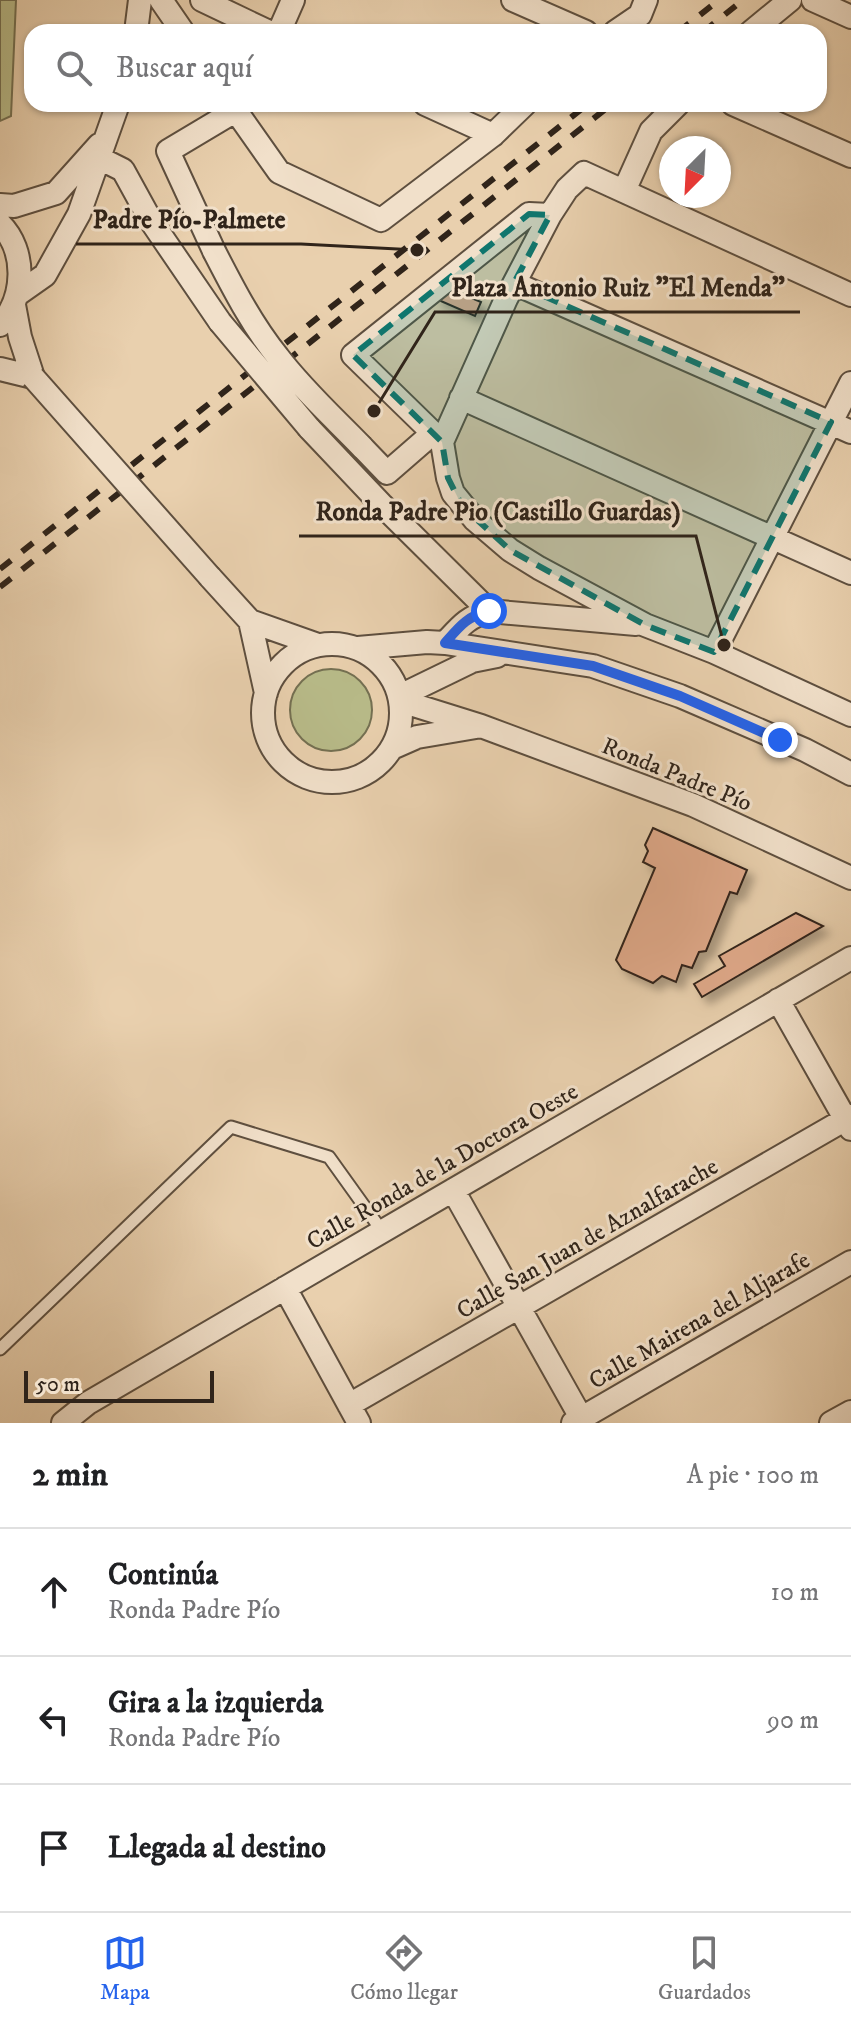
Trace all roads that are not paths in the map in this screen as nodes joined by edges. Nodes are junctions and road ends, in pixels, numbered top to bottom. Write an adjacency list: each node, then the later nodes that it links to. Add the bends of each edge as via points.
1 (140, 0): 10 (street)
2 (161, 0): 11 (street)
3 (202, 0): 12 (street)
4 (293, 0): 13 (street)
5 (513, 0): 14 (street)
6 (790, 0): 16 (street)
7 (813, 0): 9 (street)
8 (643, 8): 15 (street)
9 (851, 17)
10 (137, 24)
11 (178, 24)
12 (252, 24)
13 (282, 24)
14 (568, 24)
15 (624, 24)
16 (761, 24)
17 (115, 112): 25 (street)
18 (226, 112): 40 (street, bridge, via 168,151 214,251 278,358 394,479)
19 (239, 112): 24 (street, via 279,172 381,220)
20 (443, 112): 24 (street)
21 (517, 112): 24 (street)
22 (670, 112): 27 (street, via 651,131)
23 (751, 112): 26 (street)
24 (493, 135)
25 (98, 150): 28 (street, via 56,193); 33 (street, via 79,214 45,275); 43 (street, bridge, via 123,170 220,322 309,428)
26 (851, 156)
27 (624, 191): 29 (street, via 584,173); 32 (street)
28 (0, 205)
29 (550, 215): 31 (street); 40 (street, via 529,214 353,355)
30 (0, 224): 33 (street, via 15,249 20,271)
31 (512, 289): 38 (street); 39 (street, via 525,288)
32 (851, 295)
33 (16, 299): 34 (street); 36 (street, via 20,337)
34 (0, 325)
35 (0, 369): 36 (street)
36 (33, 377): 44 (street, bridge)
37 (851, 383): 39 (street)
38 (461, 398): 40 (street); 41 (street)
39 (841, 427): 41 (street)
40 (438, 437): 45 (street, via 453,493 475,520 539,568)
41 (772, 537): 42 (street); 49 (street)
42 (851, 573)
43 (489, 611): 45 (street); 46 (street, via 463,623)
44 (250, 621): 47 (street); 51 (street)
45 (645, 625): 49 (street)
46 (445, 643): 48 (street); 50 (street)
47 (318, 645): 48 (street); 51 (street, via 283,663)
48 (358, 648): 52 (street, via 391,676)
49 (714, 652): 53 (street)
50 (514, 653): 52 (street, via 472,661); 56 (street, via 593,666 680,696)
51 (266, 693): 55 (street, via 265,729 273,748 301,774 341,781 362,776)
52 (400, 699): 54 (street, Ronda Padre Pío); 55 (street, via 401,725)
53 (851, 715)
54 (481, 726): 55 (street, via 417,737); 57 (street, Ronda Padre Pío, via 693,805)
55 (392, 748)
56 (851, 774)
57 (851, 878)
58 (851, 958): 59 (street, Calle Ronda de la Doctora Oeste)
59 (778, 1000): 60 (street); 61 (street, Calle Ronda de la Doctora Oeste)
60 (849, 1122): 65 (street, Calle San Juan de Aznalfarache)
61 (453, 1190): 62 (street, Calle Ronda de la Doctora Oeste); 65 (street)
62 (382, 1231): 64 (street, Calle Ronda de la Doctora Oeste); 66 (lane, via 329,1157 231,1127)
63 (851, 1262): 69 (street, Calle Mairena del Aljarafe)
64 (285, 1288): 68 (street); 70 (street, Calle Ronda de la Doctora Oeste, via 88,1403)
65 (519, 1307): 68 (street, Calle San Juan de Aznalfarache); 69 (street)
66 (0, 1349)
67 (851, 1412): 71 (street)
68 (354, 1414)
69 (579, 1421)
70 (63, 1423)
71 (831, 1423)

